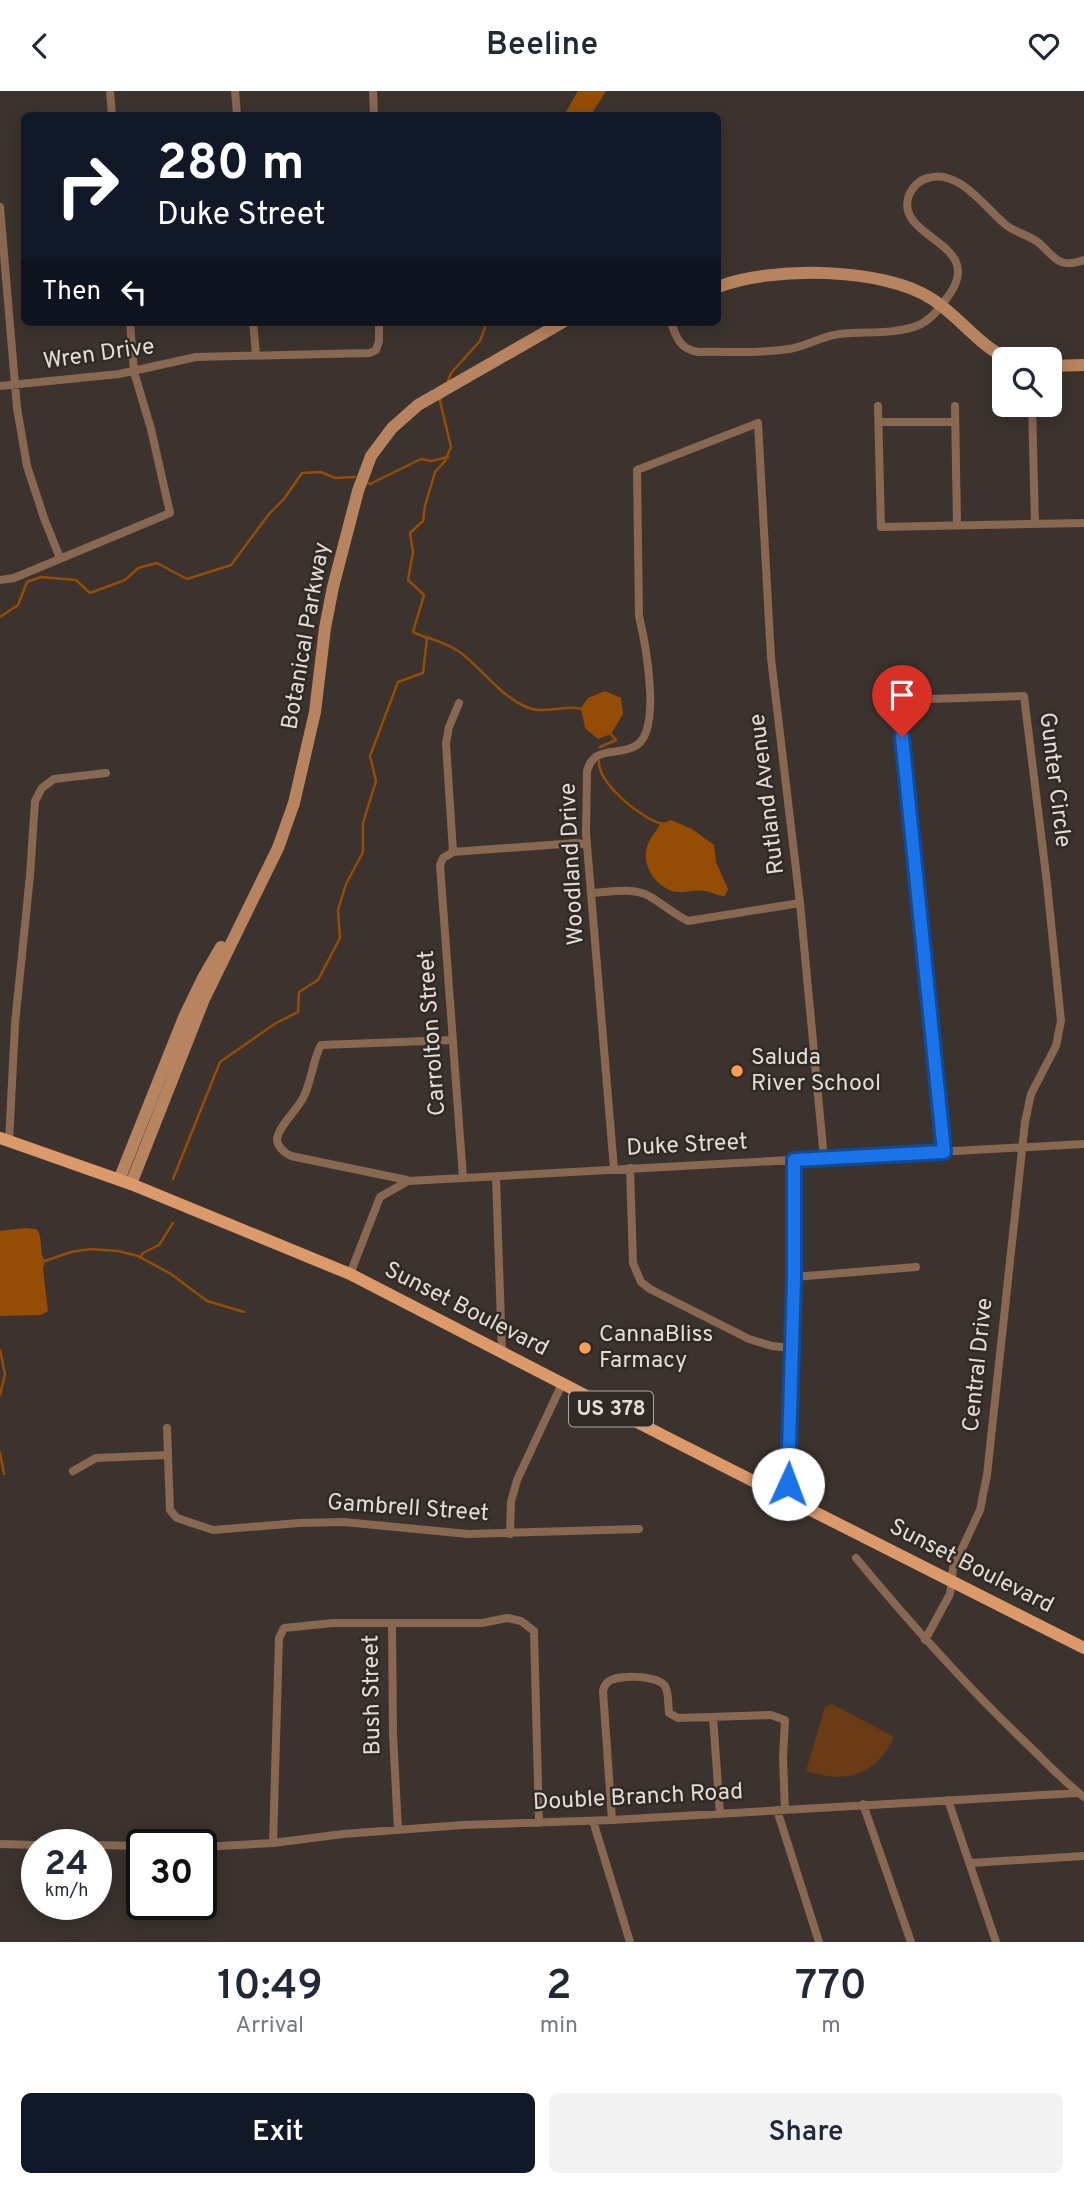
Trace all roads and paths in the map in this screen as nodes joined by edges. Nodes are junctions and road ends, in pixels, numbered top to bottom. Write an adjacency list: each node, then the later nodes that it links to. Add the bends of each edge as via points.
1 (110, 91): 4 (street)
2 (235, 91): 5 (street)
3 (373, 91): 6 (street)
4 (113, 112)
5 (237, 112)
6 (374, 112)
7 (0, 207): 21 (street)
8 (1084, 260): 10 (street, via 1056,260 1038,243 1004,224 972,193 947,178 929,177 914,186 908,205 918,227 945,246 955,261 957,279)
9 (721, 286): 10 (street, via 763,276 855,275 896,283)
10 (941, 305): 15 (street, via 928,320 906,329 837,334 782,350 692,351 678,342); 16 (street)
11 (130, 326): 20 (street)
12 (253, 326): 17 (street)
13 (379, 326): 17 (street, Wren Drive, via 379,341 370,353)
14 (556, 326): 52 (street, Botanical Parkway, via 412,409 371,456 329,607 315,712 294,803 278,848 204,999)
15 (672, 326)
16 (992, 349)
17 (256, 355): 20 (street, Wren Drive, via 196,356)
18 (1084, 365): 19 (street)
19 (1062, 366)
20 (134, 372): 21 (street, Wren Drive); 32 (street, via 170,513)
21 (15, 385): 22 (street, Wren Drive); 32 (street, via 27,466)
22 (0, 386)
23 (878, 406): 26 (street)
24 (955, 406): 27 (street)
25 (1032, 417): 30 (street)
26 (879, 422): 27 (street); 31 (street, via 881,527)
27 (955, 422): 31 (street)
28 (758, 423): 36 (street, Woodland Drive, via 637,470 639,616 650,684 649,722 637,745 603,753 588,764); 39 (street, Rutland Avenue, via 771,658)
29 (1084, 523): 30 (street)
30 (1035, 524): 31 (street)
31 (957, 525)
32 (60, 558): 33 (street)
33 (0, 580)
34 (459, 703): 37 (street, via 446,743)
35 (106, 773): 41 (street, via 54,779 41,787 35,801)
36 (587, 845): 37 (street); 38 (street, Woodland Drive)
37 (453, 852): 40 (street, Carrolton Street, via 440,866)
38 (592, 893): 39 (street, via 647,895 688,921); 48 (street, Woodland Drive)
39 (800, 903): 45 (street, Rutland Avenue)
40 (453, 1040): 50 (street, Carrolton Street); 51 (street, via 321,1045 303,1099 277,1139 291,1156)
41 (5, 1140): 52 (main road, Sunset Boulevard / US 378)
42 (1084, 1144): 43 (street, Duke Street)
43 (1024, 1148): 44 (street, Duke Street); 44 (street, Gunter Circle, via 1031,1094 1056,1046 1061,1021 1024,696 897,700); 66 (street, Central Drive, via 987,1475 980,1510)
44 (944, 1152): 45 (street, Duke Street)
45 (824, 1159): 46 (street, Duke Street)
46 (794, 1160): 47 (street, Duke Street); 55 (street)
47 (630, 1168): 48 (street, Duke Street); 56 (street, via 633,1263 641,1282 749,1339)
48 (614, 1169): 49 (street, Duke Street)
49 (496, 1176): 50 (street, Duke Street); 57 (street)
50 (463, 1178): 51 (street, Duke Street)
51 (408, 1181): 54 (street, Duke Street, via 380,1197)
52 (125, 1182): 54 (main road, Sunset Boulevard / US 378)
53 (916, 1267): 55 (street)
54 (350, 1274): 57 (main road, Sunset Boulevard / US 378)
55 (794, 1277): 56 (street)
56 (792, 1348): 62 (street)
57 (502, 1353): 58 (main road, Sunset Boulevard / US 378)
58 (562, 1384): 62 (main road, Sunset Boulevard / US 378); 64 (street, via 517,1480)
59 (167, 1428): 60 (street)
60 (168, 1455): 61 (street, via 96,1458); 64 (street, Gambrell Street, via 170,1510 177,1518 213,1529 344,1522)
61 (73, 1471)
62 (787, 1499): 66 (main road, Sunset Boulevard / US 378)
63 (639, 1529): 64 (street, Gambrell Street)
64 (510, 1534)
65 (856, 1559): 68 (street)
66 (951, 1580): 68 (street, Central Drive, via 950,1594); 69 (main road, Sunset Boulevard / US 378)
67 (392, 1623): 78 (street, via 482,1623 508,1618 534,1631); 79 (street, Bush Street); 80 (street, Bush Street, via 284,1628 276,1657)
68 (925, 1640): 71 (street)
69 (1084, 1648)
70 (713, 1717): 74 (street, via 771,1715 785,1720); 75 (street); 76 (street, via 678,1718 669,1713 666,1689 657,1679 619,1678 605,1685)
71 (1081, 1795): 72 (street, Double Branch Road)
72 (948, 1800): 73 (street, Double Branch Road); 85 (street)
73 (863, 1804): 74 (street, Double Branch Road); 88 (street)
74 (781, 1810): 75 (street, Double Branch Road); 87 (street)
75 (720, 1814): 76 (street, Double Branch Road)
76 (612, 1820): 77 (street, Double Branch Road)
77 (593, 1821): 78 (street, Double Branch Road); 86 (street)
78 (539, 1823): 79 (street, Double Branch Road)
79 (398, 1830): 80 (street, Double Branch Road)
80 (273, 1843): 83 (street, Double Branch Road)
81 (0, 1844): 82 (street)
82 (21, 1845)
83 (217, 1846)
84 (1084, 1856): 85 (street)
85 (970, 1863): 89 (street)
86 (630, 1942)
87 (819, 1942)
88 (911, 1942)
89 (996, 1942)

